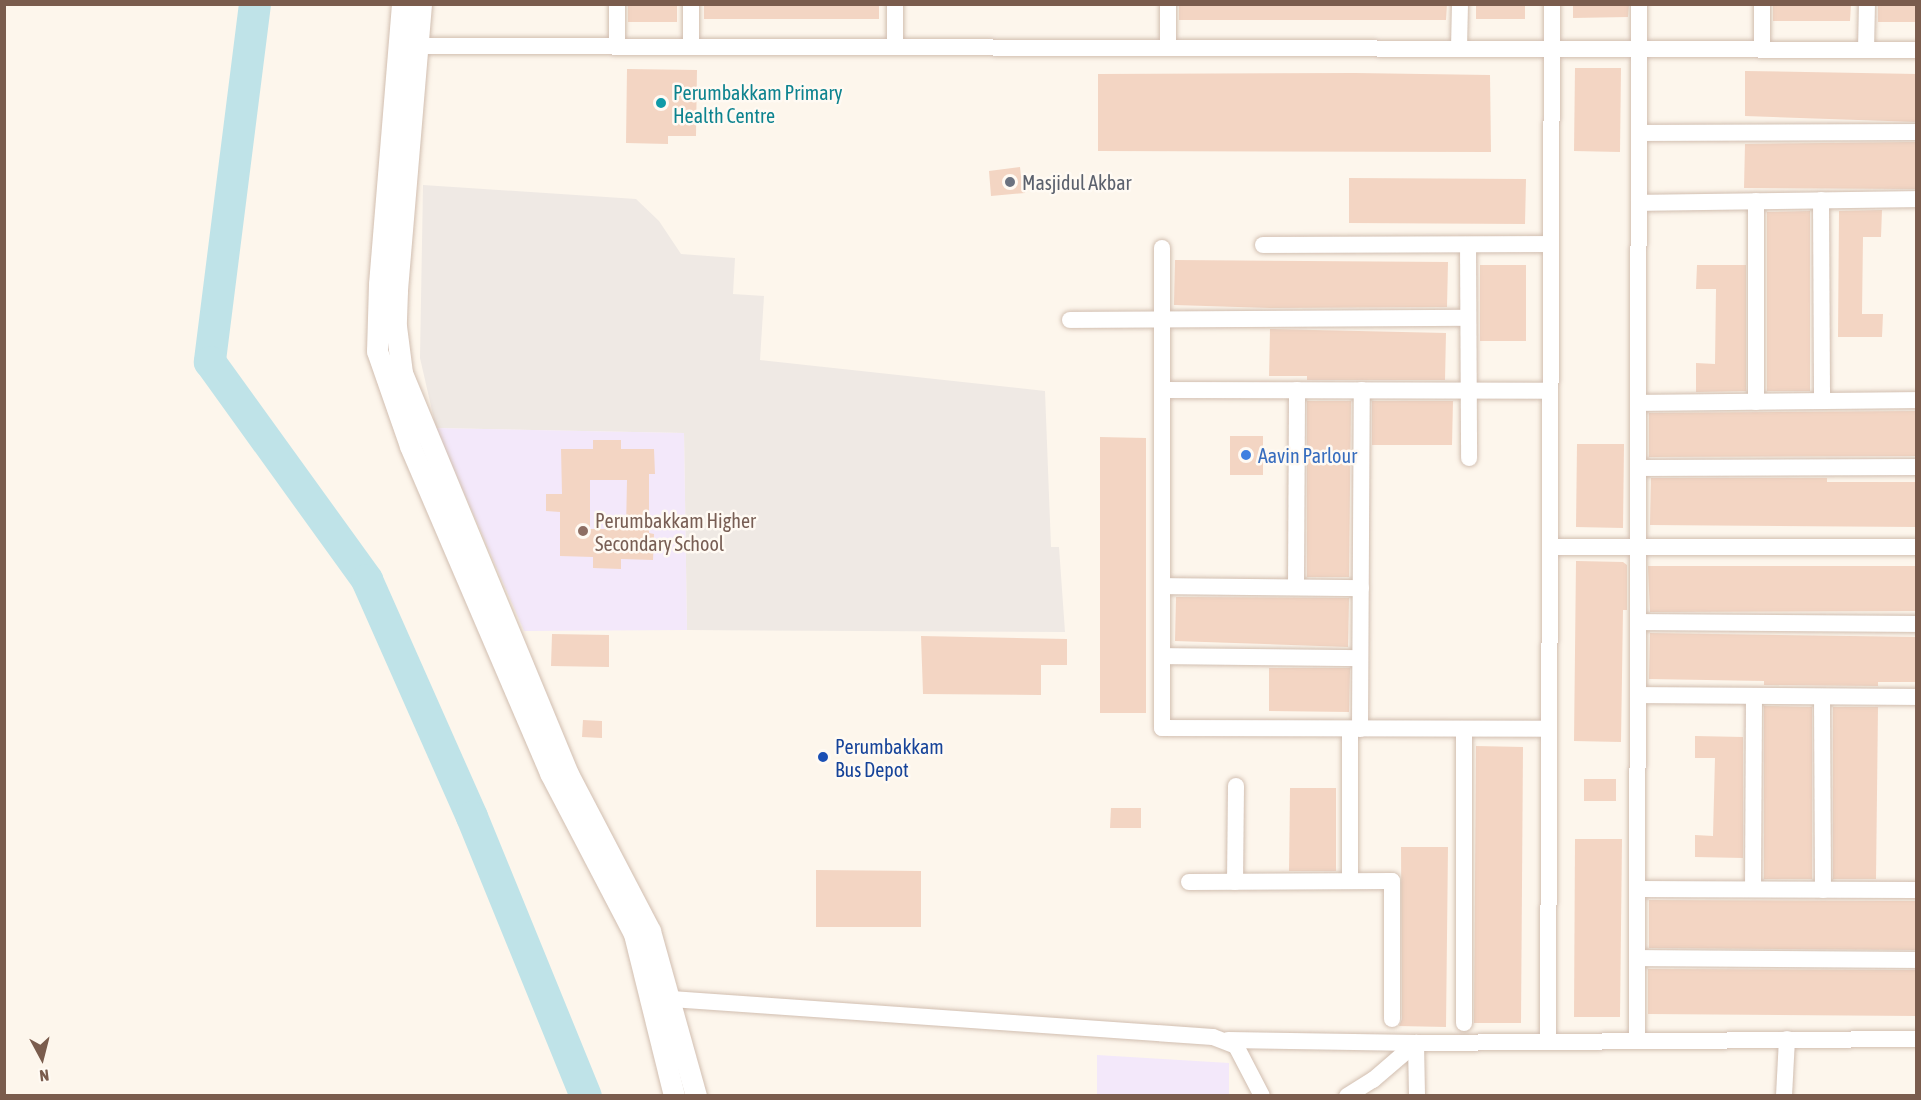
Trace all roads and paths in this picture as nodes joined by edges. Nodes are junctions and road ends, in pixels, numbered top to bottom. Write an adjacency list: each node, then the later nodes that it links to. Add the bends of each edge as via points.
1 (402, 4): 12 (street)
2 (421, 4): 12 (street)
3 (617, 4): 13 (street)
4 (691, 4): 14 (street)
5 (895, 4): 15 (street)
6 (1168, 4): 16 (street)
7 (1460, 4): 17 (street)
8 (1552, 4): 18 (street)
9 (1639, 4): 19 (street)
10 (1762, 4): 20 (street)
11 (1867, 4): 21 (street)
12 (408, 46): 13 (street); 75 (street, via 396,315 402,373 568,774 651,931)
13 (617, 47): 14 (street)
14 (691, 47): 15 (street)
15 (895, 47): 16 (street)
16 (1168, 48): 17 (street)
17 (1459, 48): 18 (street)
18 (1552, 48): 19 (street); 29 (street)
19 (1640, 49): 20 (street); 24 (street)
20 (1762, 50): 21 (street)
21 (1866, 50): 22 (street)
22 (1917, 50)
23 (1917, 132): 24 (street)
24 (1640, 133): 28 (street)
25 (1917, 199): 26 (street)
26 (1821, 200): 27 (street); 42 (street)
27 (1756, 201): 28 (street); 43 (street)
28 (1639, 203): 44 (street)
29 (1551, 244): 31 (street); 40 (street)
30 (1263, 245): 31 (street)
31 (1468, 245): 33 (street)
32 (1162, 248): 34 (street)
33 (1468, 318): 34 (street); 39 (street)
34 (1163, 319): 35 (street); 36 (street)
35 (1070, 320)
36 (1163, 390): 37 (street); 51 (street)
37 (1297, 390): 38 (street); 52 (street)
38 (1362, 390): 39 (street); 53 (street)
39 (1469, 391): 40 (street); 45 (street)
40 (1551, 391): 48 (street)
41 (1917, 400): 42 (street)
42 (1822, 401): 43 (street)
43 (1756, 402): 44 (street)
44 (1639, 403): 47 (street)
45 (1469, 458)
46 (1917, 467): 47 (street)
47 (1639, 468): 49 (street)
48 (1550, 547): 49 (street); 64 (street)
49 (1639, 547): 50 (street); 54 (street)
50 (1917, 547)
51 (1162, 586): 52 (street); 56 (street)
52 (1296, 587): 53 (street)
53 (1361, 588): 57 (street)
54 (1639, 622): 55 (street); 58 (street)
55 (1917, 624)
56 (1162, 656): 57 (street); 62 (street, via 1162,728)
57 (1360, 658): 62 (street)
58 (1638, 695): 59 (street); 69 (street)
59 (1754, 696): 60 (street); 70 (street)
60 (1822, 697): 61 (street); 71 (street)
61 (1917, 698)
62 (1355, 729): 63 (street); 66 (street)
63 (1464, 729): 64 (street); 77 (street)
64 (1549, 729): 78 (street)
65 (1236, 786): 68 (street)
66 (1350, 881): 68 (street); 76 (street, via 1392,881)
67 (1190, 882): 68 (street)
68 (1235, 882)
69 (1638, 889): 70 (street); 73 (street)
70 (1753, 890): 71 (street)
71 (1823, 890): 72 (street)
72 (1917, 890)
73 (1637, 958): 74 (street); 79 (street)
74 (1917, 960)
75 (660, 999): 82 (street); 84 (street); 85 (street)
76 (1392, 1019)
77 (1464, 1023)
78 (1548, 1039): 79 (street); 83 (street)
79 (1637, 1039): 80 (street)
80 (1787, 1039): 81 (street); 89 (street)
81 (1917, 1039)
82 (1228, 1040): 83 (street); 86 (street, via 1236,1046)
83 (1416, 1043): 87 (street, via 1373,1080); 88 (street)
84 (674, 1095)
85 (696, 1095)
86 (1262, 1095)
87 (1347, 1095)
88 (1418, 1095)
89 (1784, 1095)

